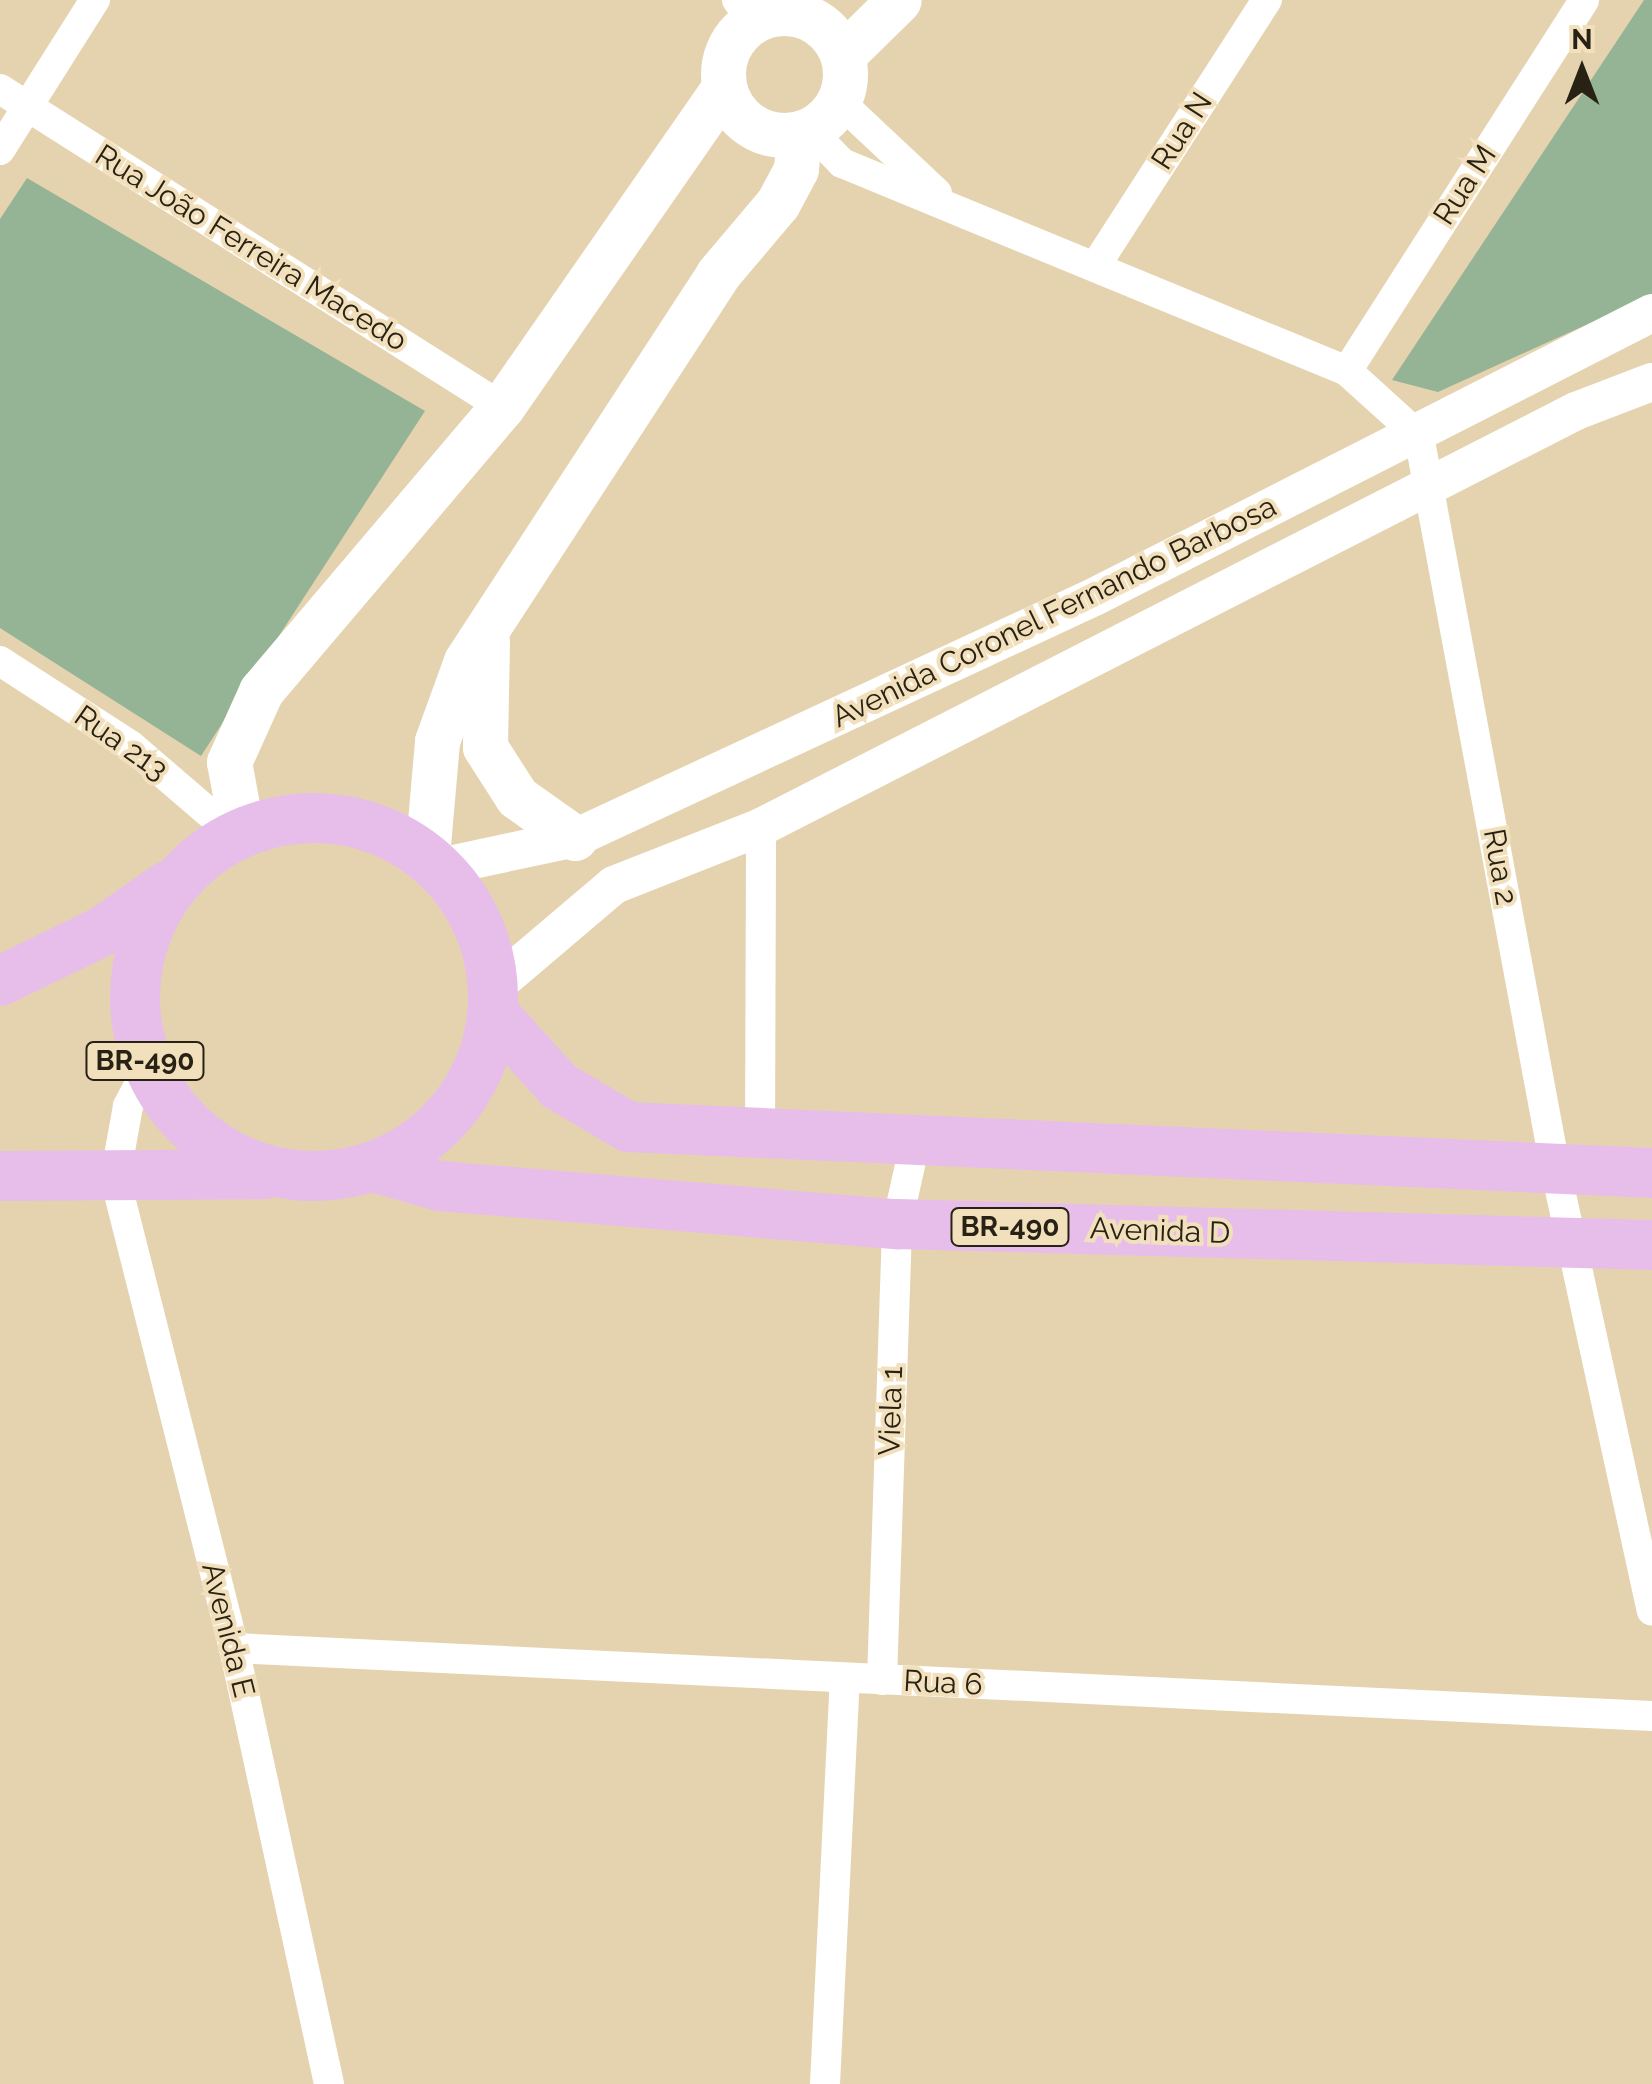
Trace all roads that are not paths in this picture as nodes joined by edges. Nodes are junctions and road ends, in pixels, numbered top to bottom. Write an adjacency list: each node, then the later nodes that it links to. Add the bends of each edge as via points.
1 (95, 0): 9 (street)
2 (899, 0): 6 (main road)
3 (1267, 0): 12 (street, Rua N)
4 (1584, 0): 14 (street, Rua M)
5 (759, 9): 6 (main road, via 815,20); 7 (main road, via 728,50)
6 (843, 54): 10 (main road)
7 (724, 88): 10 (main road, via 752,126); 16 (main road)
8 (0, 90): 9 (street, Rua João Ferreira Macedo)
9 (27, 107): 11 (street); 16 (street, Rua João Ferreira Macedo)
10 (816, 122): 12 (street, via 842,163); 20 (main road, via 778,203 718,274)
11 (0, 150)
12 (1098, 262): 14 (street)
13 (1652, 312): 17 (street, Avenida Coronel Fernando Barbosa)
14 (1347, 370): 17 (street)
15 (1652, 382): 18 (street, Avenida Coronel Fernando Barbosa, via 1576,410)
16 (502, 408): 24 (main road, via 261,692 230,762)
17 (1420, 436): 18 (street, Rua 2); 19 (street, Avenida Coronel Fernando Barbosa)
18 (1431, 490): 21 (street, Avenida Coronel Fernando Barbosa); 35 (street, Rua 2)
19 (1096, 596): 21 (street); 25 (street, Avenida Coronel Fernando Barbosa)
20 (489, 618): 25 (main road, via 485,747 517,797); 26 (main road, via 438,741)
21 (1117, 648): 23 (street, Avenida Coronel Fernando Barbosa)
22 (0, 660): 24 (street, Rua 213, via 130,745)
23 (761, 827): 29 (street, Avenida Coronel Fernando Barbosa, via 614,884); 32 (street)
24 (239, 834): 26 (main road, BR-490, via 306,817 370,826); 27 (main road, BR-490)
25 (575, 838): 26 (street, Avenida Coronel Fernando Barbosa)
26 (433, 862): 29 (main road, BR-490, via 486,942)
27 (179, 877): 28 (main road, BR-490, via 103,930); 30 (main road, BR-490, via 139,948 133,988)
28 (0, 981)
29 (494, 1000): 31 (main road, BR-490, via 559,1086); 34 (main road, BR-490, via 479,1066 442,1124)
30 (148, 1068): 37 (main road, BR-490, via 200,1137); 39 (street, via 128,1106)
31 (628, 1127): 32 (main road, BR-490); 40 (main road)
32 (760, 1136): 33 (main road, BR-490)
33 (914, 1143): 35 (main road, BR-490); 41 (street, Viela 1)
34 (372, 1167): 37 (main road, BR-490); 40 (main road, Avenida D / BR-490, via 440,1186)
35 (1555, 1167): 36 (main road, BR-490); 42 (street, Rua 2)
36 (1652, 1173)
37 (280, 1174): 39 (main road, BR-490)
38 (0, 1176): 39 (main road, BR-490)
39 (114, 1178): 45 (street, Avenida E)
40 (622, 1202): 41 (main road, Avenida D / BR-490)
41 (897, 1224): 42 (main road, Avenida D / BR-490); 47 (street, Viela 1)
42 (1576, 1242): 43 (main road, Avenida D / BR-490); 44 (street, Rua 2)
43 (1652, 1244)
44 (1652, 1611)
45 (234, 1648): 46 (street, Rua 6); 49 (street, Avenida E)
46 (845, 1679): 47 (street, Rua 6); 50 (street)
47 (882, 1680): 48 (street, Rua 6)
48 (1652, 1716)
49 (329, 2084)
50 (825, 2084)

